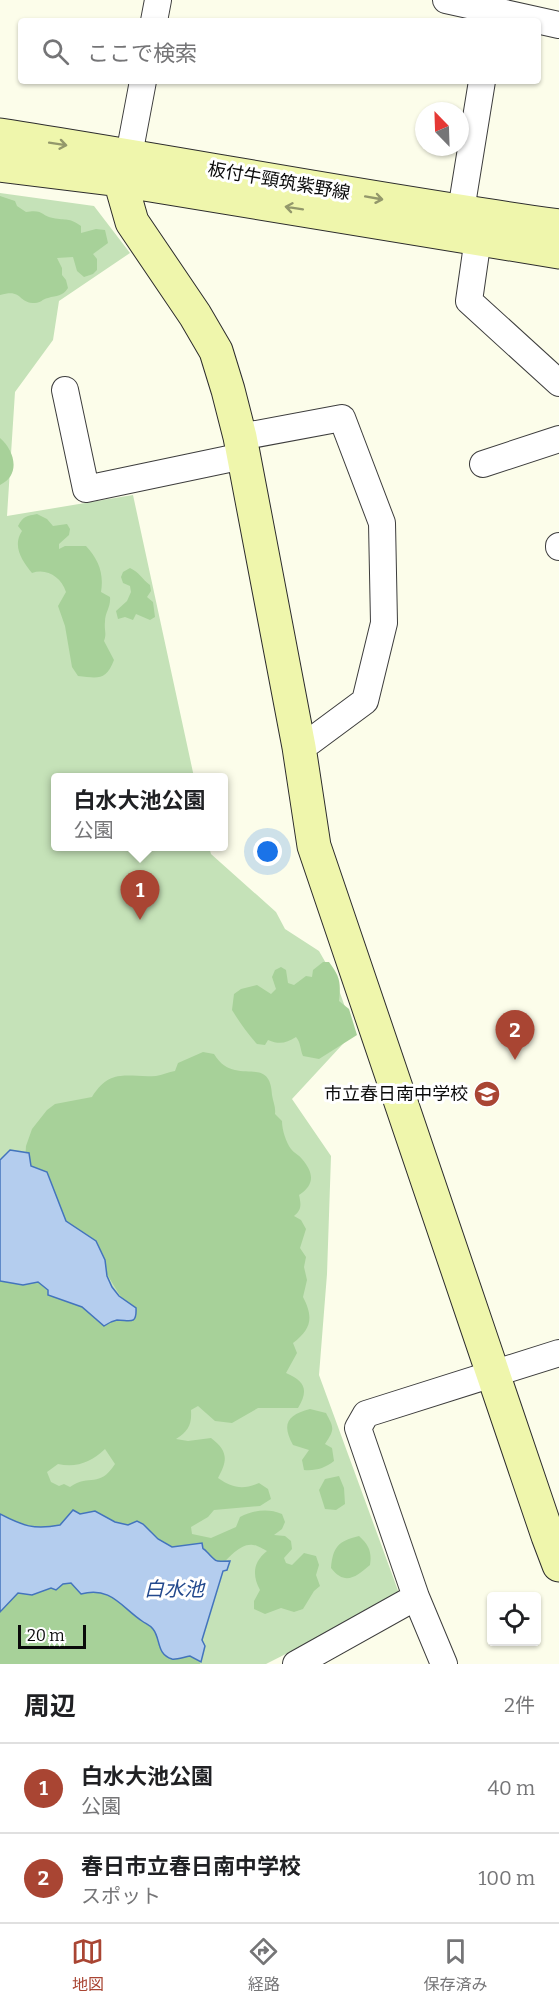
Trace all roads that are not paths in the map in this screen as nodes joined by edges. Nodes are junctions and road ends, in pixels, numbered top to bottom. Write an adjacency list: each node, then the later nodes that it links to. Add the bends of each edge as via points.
1 (158, 0): 4 (street)
2 (446, 0): 3 (street)
3 (495, 11): 5 (street)
4 (155, 18)
5 (527, 18)
6 (541, 21): 7 (street)
7 (559, 25)
8 (142, 84): 12 (street)
9 (482, 84): 14 (street)
10 (0, 135): 12 (street, 板付牛頸筑紫野線, one-way to 12)
11 (0, 165): 12 (street, 板付牛頸筑紫野線)
12 (125, 167): 14 (street, 板付牛頸筑紫野線); 19 (street, via 132,222 216,351)
13 (559, 226): 14 (street, 板付牛頸筑紫野線)
14 (465, 229): 15 (street, 板付牛頸筑紫野線); 16 (street, via 470,301)
15 (559, 252)
16 (559, 383)
17 (65, 390): 19 (street, via 86,489)
18 (559, 439): 20 (street, via 513,444)
19 (241, 447): 21 (street); 21 (street, via 342,418 382,523 384,623 364,701)
20 (483, 464)
21 (299, 747): 23 (street, via 314,846)
22 (559, 1353): 23 (street)
23 (493, 1373): 24 (street); 25 (street, via 366,1414 358,1428)
24 (559, 1564)
25 (416, 1597): 26 (street); 27 (street)
26 (296, 1664)
27 (444, 1664)

